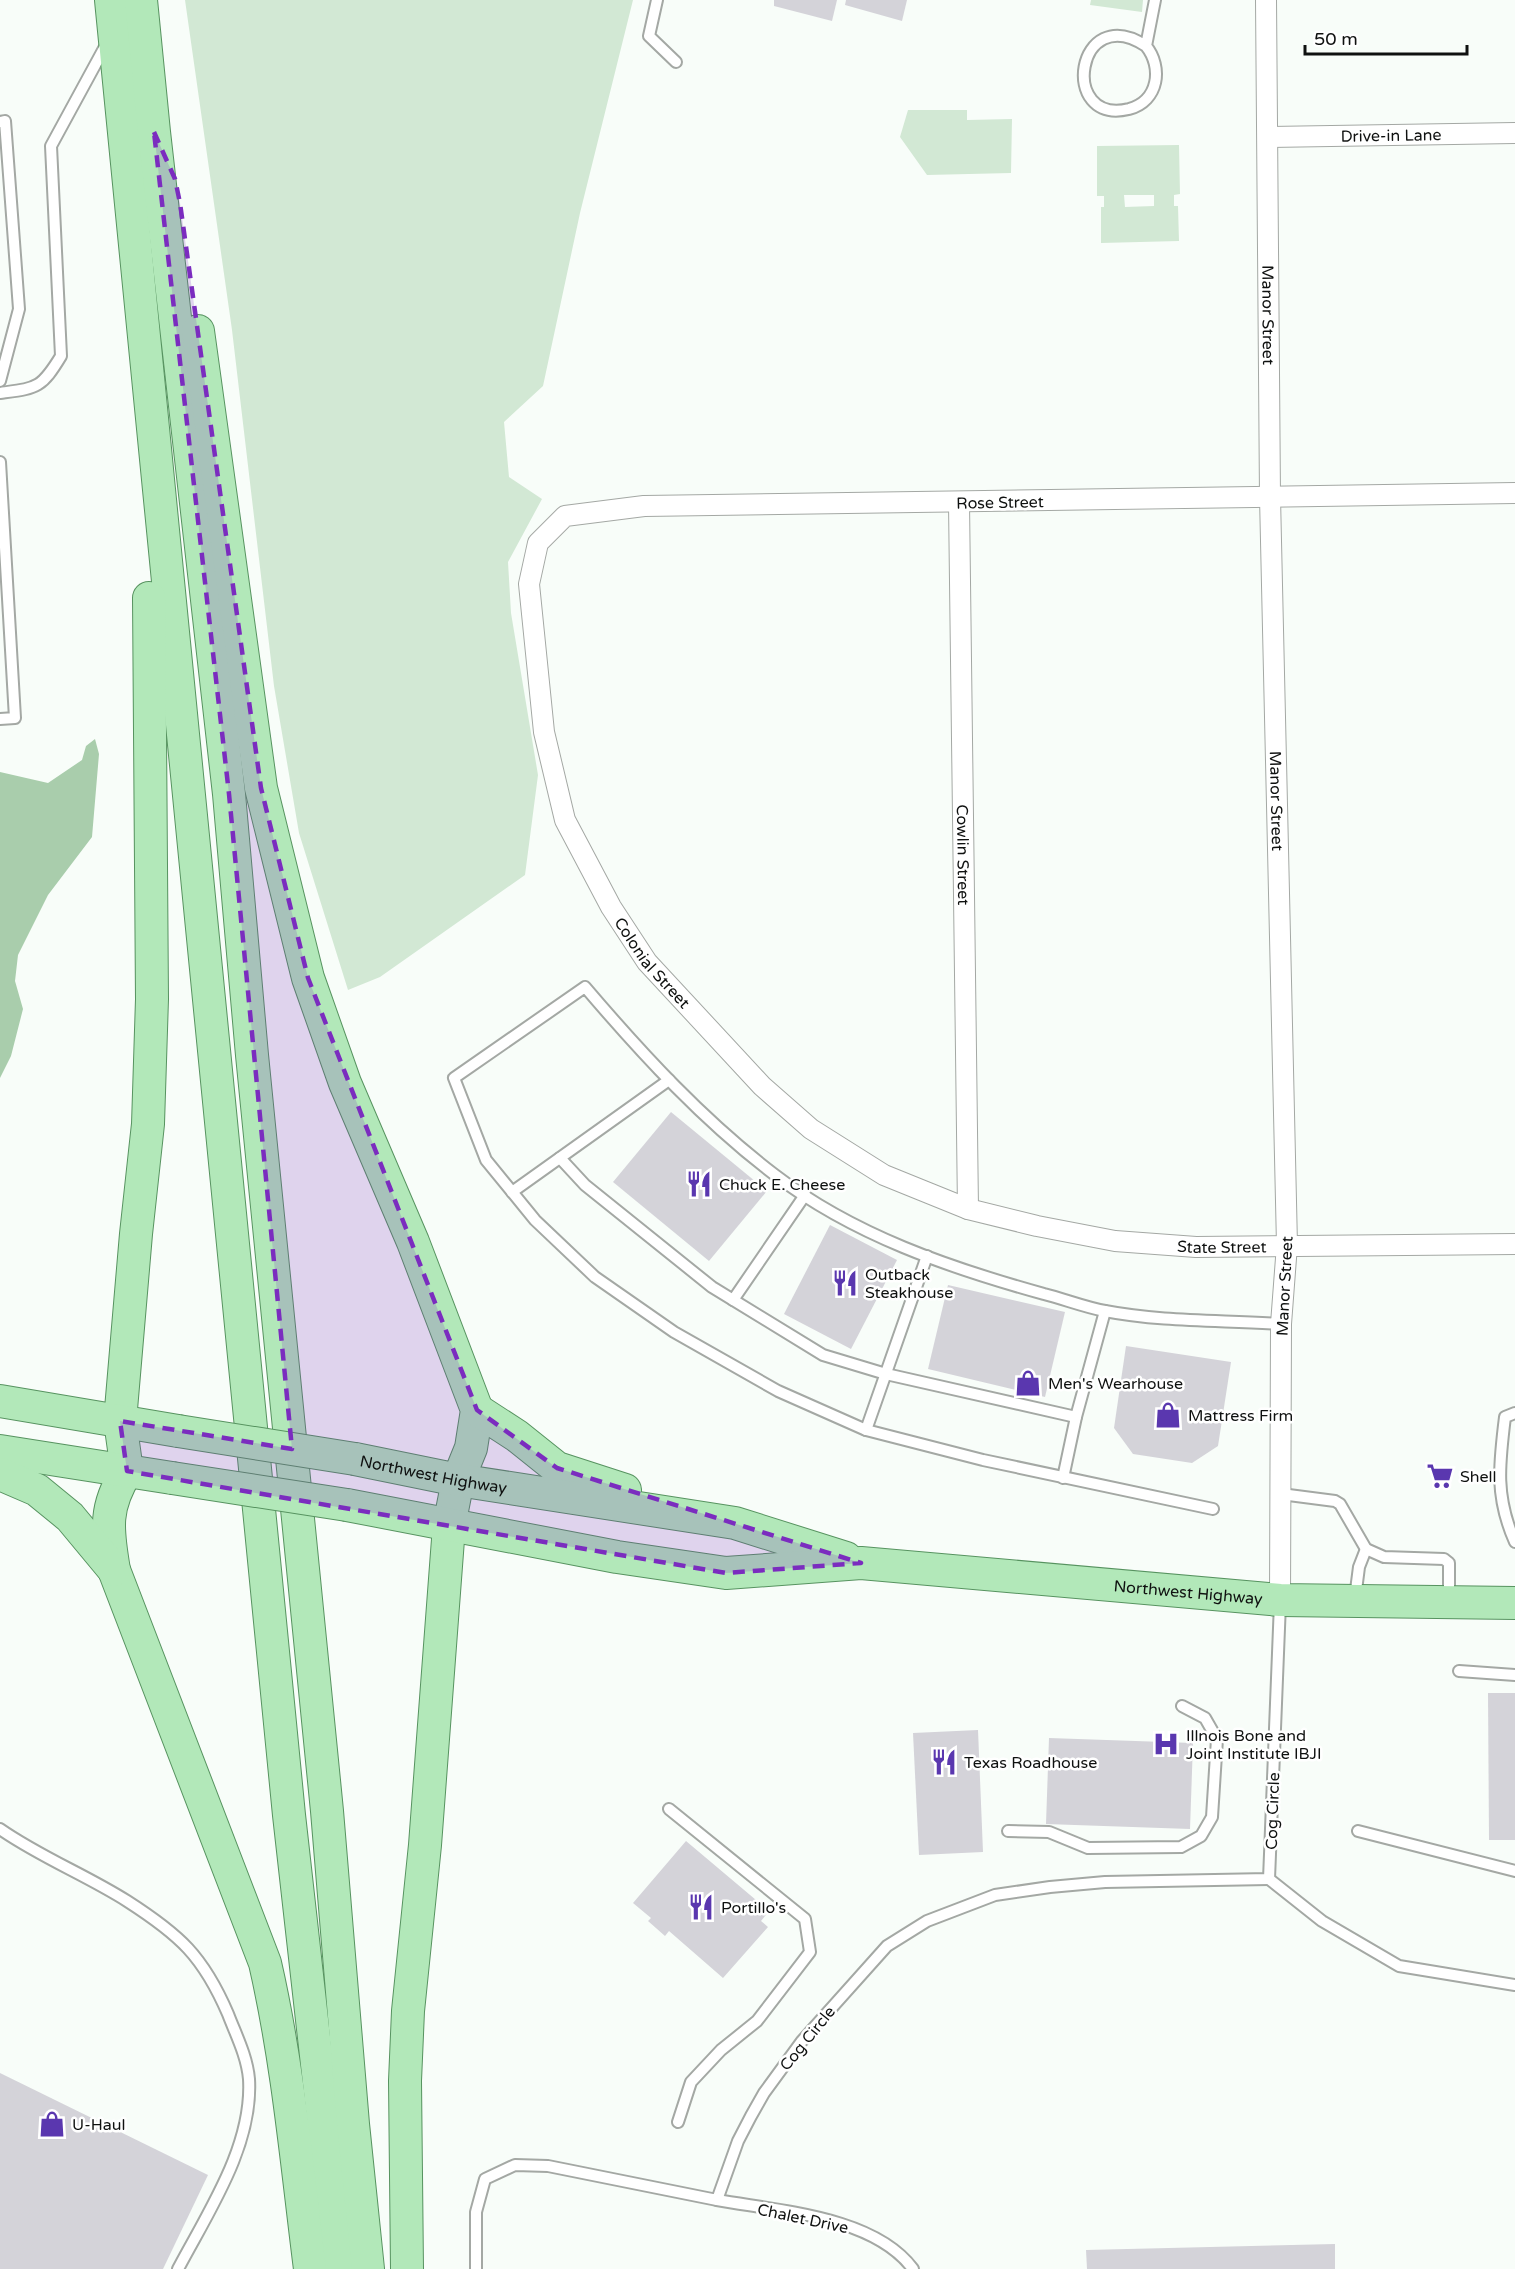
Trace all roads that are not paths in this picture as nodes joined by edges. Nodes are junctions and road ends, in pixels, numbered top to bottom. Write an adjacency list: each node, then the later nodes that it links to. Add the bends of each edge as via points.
1 (141, 0): 9 (main road)
2 (657, 0): 7 (lane, via 649,36)
3 (1155, 0): 6 (lane)
4 (1266, 0): 11 (street, Manor Street)
5 (112, 15): 12 (main road); 14 (lane, via 51,146 61,356 47,378 34,388)
6 (1146, 46): 6 (lane, via 1157,71 1148,97 1124,110 1102,106 1092,98 1082,75 1089,50 1110,36 1123,35)
7 (676, 62)
8 (0, 122): 13 (lane, via 5,122 19,309)
9 (154, 132): 34 (main road, via 175,179 180,203 261,788 308,978 345,1083 413,1242); 73 (main road, via 228,794)
10 (1515, 133): 11 (street, Drive-in Lane)
11 (1268, 137): 17 (street, Manor Street)
12 (139, 273): 37 (main road, via 150,650 152,999 148,1124); 72 (main road, via 171,637 285,1768)
13 (0, 381)
14 (0, 393)
15 (0, 462): 20 (lane, via 15,718)
16 (1515, 493): 17 (street, Rose Street)
17 (1270, 497): 18 (street, Rose Street); 27 (street, Manor Street)
18 (959, 503): 19 (street, Rose Street, via 644,506 565,516 538,543); 25 (street, Cowlin Street)
19 (529, 584): 25 (street, Colonial Street, via 544,732 565,820 611,907 647,962 762,1086 811,1129 884,1175)
20 (0, 718)
21 (669, 1080): 22 (lane); 23 (lane, via 585,987 454,1078 486,1160); 24 (lane, via 776,1176)
22 (560, 1158): 23 (lane); 29 (lane, via 585,1185)
23 (512, 1192): 38 (lane, via 535,1220 595,1277 674,1332 778,1391)
24 (805, 1195): 28 (lane, via 830,1212); 29 (lane)
25 (968, 1209): 27 (street, State Street, via 1115,1240 1196,1247)
26 (1515, 1244): 27 (street, State Street)
27 (1287, 1245): 31 (street, Manor Street)
28 (927, 1256): 30 (lane, via 979,1276); 32 (lane)
29 (733, 1300): 32 (lane, via 823,1355)
30 (1105, 1311): 31 (lane); 36 (lane)
31 (1281, 1324): 46 (street, Manor Street)
32 (886, 1374): 36 (lane); 38 (lane)
33 (0, 1401): 37 (main road, Northwest Highway)
34 (477, 1410): 45 (main road, via 471,1448); 48 (main road, via 556,1468)
35 (1515, 1413): 39 (lane, via 1505,1417)
36 (1076, 1417): 44 (lane)
37 (120, 1421): 42 (main road); 45 (main road, Northwest Highway, bridge)
38 (866, 1430): 44 (lane)
39 (1502, 1441): 40 (lane); 50 (lane, via 1498,1465 1501,1505)
40 (1515, 1442)
41 (0, 1450): 42 (main road, Northwest Highway)
42 (127, 1471): 49 (main road, Northwest Highway, bridge, via 347,1505); 53 (main road, via 108,1510)
43 (0, 1474): 53 (main road, via 37,1490 70,1517)
44 (1063, 1478): 47 (lane)
45 (458, 1480): 48 (main road, Northwest Highway); 49 (main road)
46 (1281, 1494): 51 (lane, via 1340,1504); 54 (street, Manor Street)
47 (1213, 1509)
48 (735, 1522): 52 (main road, Northwest Highway)
49 (449, 1526): 52 (main road, Northwest Highway, via 726,1573); 74 (main road, via 408,2011)
50 (1515, 1542)
51 (1366, 1549): 55 (lane); 56 (lane, via 1384,1557 1444,1559 1449,1563)
52 (861, 1563): 54 (main road, Northwest Highway)
53 (114, 1570): 71 (main road, via 265,1963 287,2084)
54 (1280, 1600): 55 (main road, Northwest Highway); 66 (lane, Cog Circle)
55 (1354, 1601): 56 (main road, Northwest Highway)
56 (1449, 1603): 57 (main road, Northwest Highway)
57 (1515, 1603)
58 (1459, 1671): 59 (lane)
59 (1515, 1675)
60 (1182, 1706): 63 (lane, via 1204,1718 1217,1739 1212,1817 1201,1836 1181,1847 1088,1848 1049,1832)
61 (669, 1809): 68 (lane, via 805,1919 810,1952 758,2021 721,2050 691,2082)
62 (0, 1829): 70 (lane, via 126,1901 180,1939 202,1962 239,2039 249,2079 246,2118 223,2183)
63 (1008, 1831)
64 (1358, 1831): 65 (lane)
65 (1515, 1871)
66 (1269, 1879): 67 (lane, via 1322,1921 1399,1966); 69 (lane, Cog Circle, via 1050,1887 995,1895 927,1921 887,1946 802,2042 764,2092 738,2141)
67 (1515, 1985)
68 (678, 2122)
69 (717, 2200): 75 (lane, via 548,2166 515,2165 485,2179 476,2212); 76 (lane, Chalet Drive, via 851,2226 882,2241)
70 (178, 2269)
71 (310, 2269)
72 (340, 2269)
73 (368, 2269)
74 (407, 2269)
75 (476, 2269)
76 (913, 2269)

